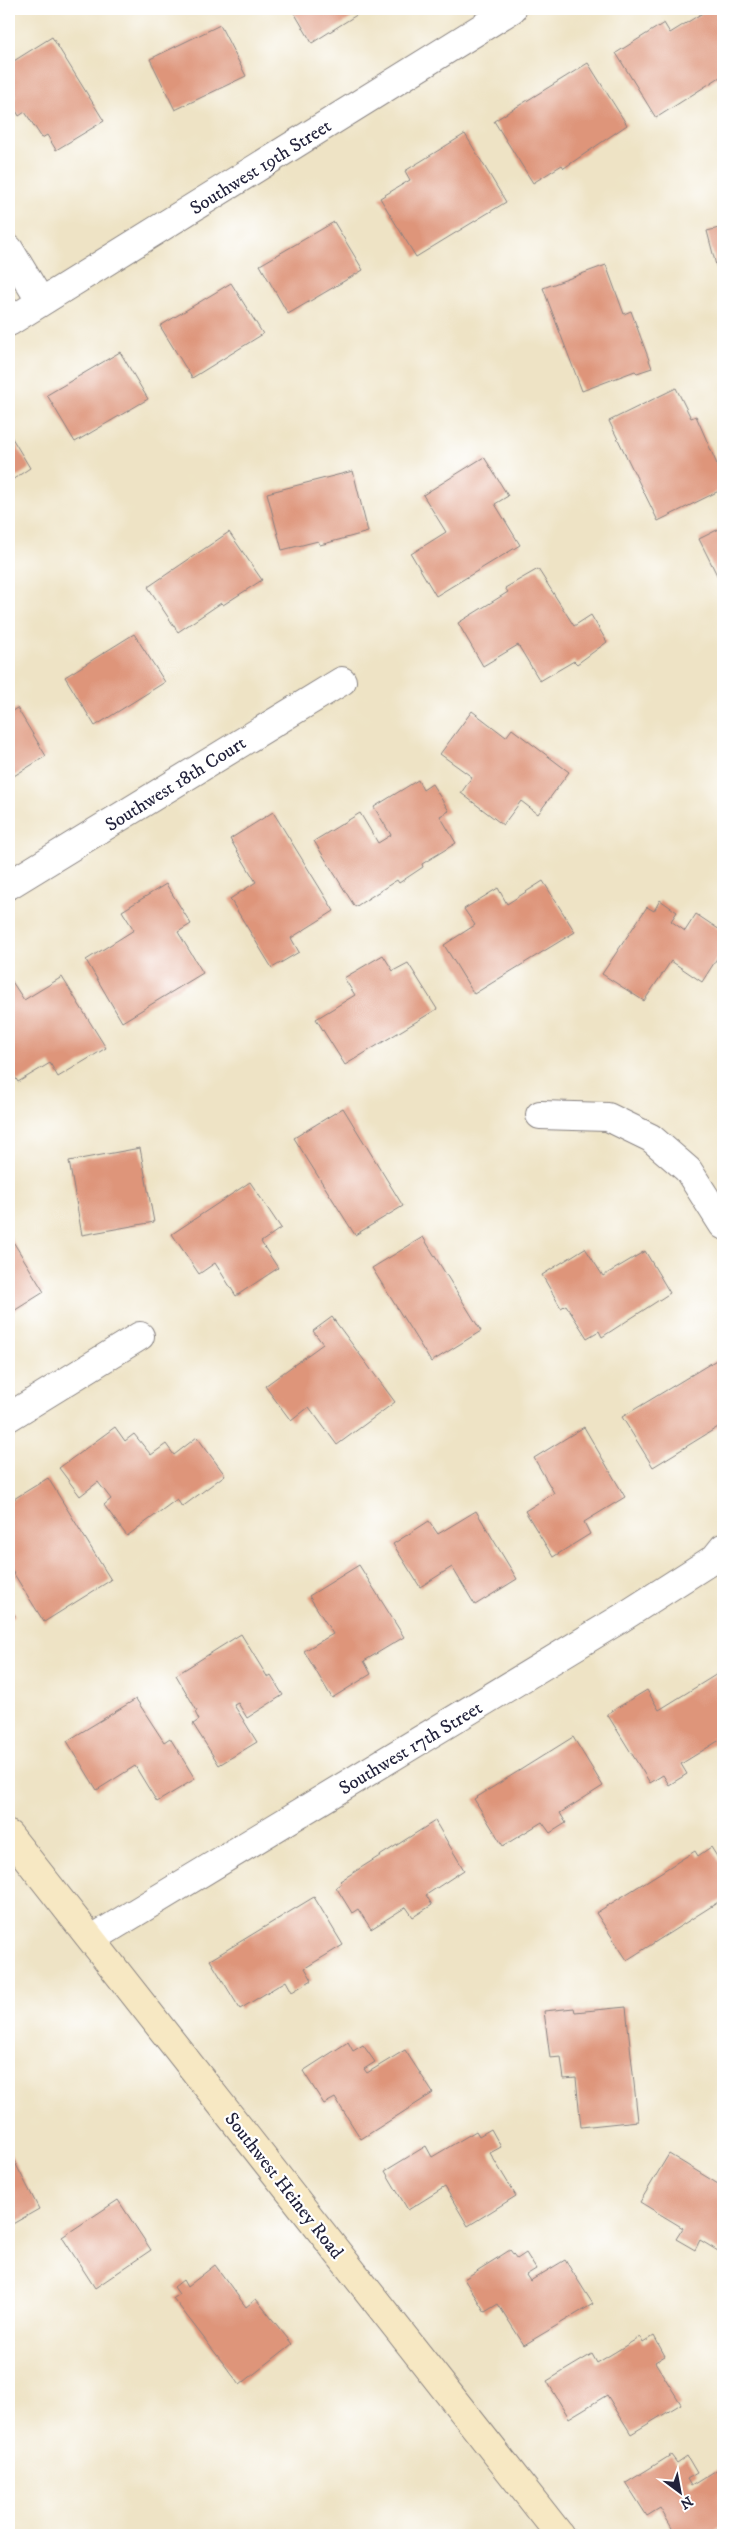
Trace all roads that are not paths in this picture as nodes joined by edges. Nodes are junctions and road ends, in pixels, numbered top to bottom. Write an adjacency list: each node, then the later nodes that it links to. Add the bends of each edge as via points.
1 (512, 9): 3 (street, Southwest 19th Street)
2 (9, 248): 3 (street)
3 (41, 302): 4 (street, Southwest 19th Street)
4 (9, 322)
5 (342, 681): 6 (street, Southwest 18th Court)
6 (9, 885)
7 (540, 1115): 8 (street, via 608,1117 651,1138 688,1170)
8 (723, 1225)
9 (140, 1336): 10 (street)
10 (9, 1417)
11 (723, 1548): 13 (street, Southwest 17th Street, via 715,1558 620,1619)
12 (9, 1835): 13 (street, Southwest Heiney Road)
13 (92, 1939): 14 (street, Southwest Heiney Road)
14 (560, 2535)

